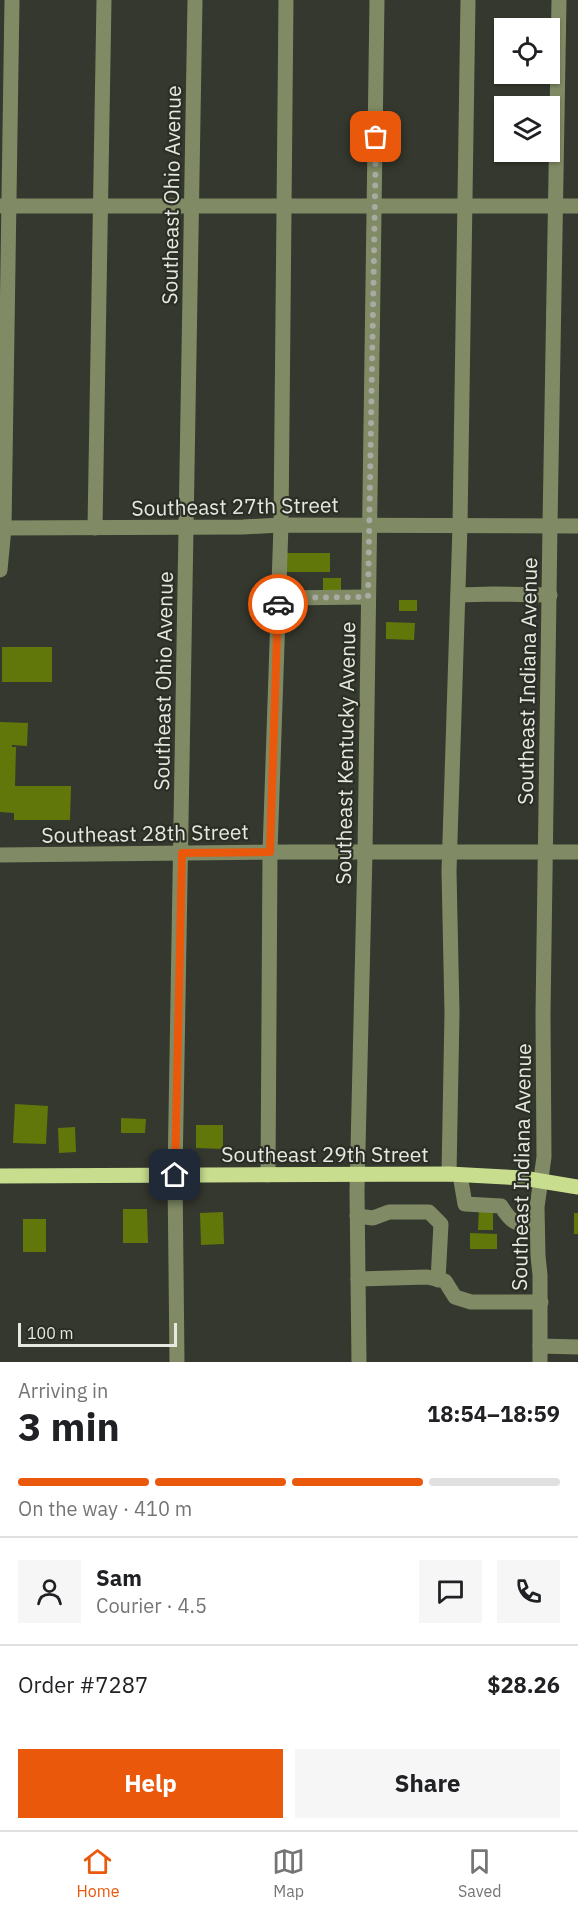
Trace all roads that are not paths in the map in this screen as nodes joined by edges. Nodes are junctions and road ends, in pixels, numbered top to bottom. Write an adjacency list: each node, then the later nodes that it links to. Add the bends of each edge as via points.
1 (12, 0): 10 (street)
2 (104, 0): 11 (street)
3 (195, 0): 12 (street, Southeast Ohio Avenue)
4 (286, 0): 13 (street)
5 (377, 0): 8 (street, Southeast Kentucky Avenue)
6 (468, 0): 9 (street)
7 (560, 0): 14 (street, Southeast Indiana Avenue)
8 (375, 205): 9 (street); 13 (street); 18 (street, Southeast Kentucky Avenue)
9 (465, 205): 14 (street); 19 (street)
10 (4, 206): 11 (street); 22 (street)
11 (101, 206): 12 (street); 23 (street)
12 (192, 206): 13 (street); 21 (street, Southeast Ohio Avenue)
13 (283, 206): 16 (street)
14 (556, 206): 15 (street); 17 (street, Southeast Indiana Avenue)
15 (578, 206)
16 (281, 525): 18 (street, Southeast 27th Street); 21 (street, Southeast 27th Street); 28 (street)
17 (550, 525): 19 (street, Southeast 27th Street); 20 (street, Southeast 27th Street); 26 (street, Southeast Indiana Avenue)
18 (370, 526): 19 (street, Southeast 27th Street); 27 (street, Southeast Kentucky Avenue)
19 (460, 526): 25 (street)
20 (578, 526)
21 (187, 527): 23 (street, Southeast 27th Street); 34 (street, Southeast Ohio Avenue)
22 (2, 528): 23 (street, Southeast 27th Street); 24 (street)
23 (95, 528)
24 (0, 570)
25 (458, 595): 26 (street); 31 (street)
26 (550, 595): 32 (street, Southeast Indiana Avenue)
27 (368, 597): 28 (street); 30 (street, Southeast Kentucky Avenue)
28 (278, 598): 29 (street)
29 (270, 852): 30 (street, Southeast 28th Street); 34 (street, Southeast 28th Street); 38 (street)
30 (364, 852): 31 (street, Southeast 28th Street); 39 (street, Southeast Kentucky Avenue)
31 (451, 852): 32 (street, Southeast 28th Street); 36 (street)
32 (546, 852): 33 (street, Southeast 28th Street); 41 (street, Southeast Indiana Avenue, via 544,1157)
33 (578, 852)
34 (182, 853): 35 (street, Southeast 28th Street); 37 (street, Southeast Ohio Avenue)
35 (0, 855)
36 (454, 1174): 39 (main road, Southeast 29th Street); 41 (main road, Southeast 29th Street); 44 (street, via 465,1204 501,1206 510,1220)
37 (175, 1175): 38 (main road, Southeast 29th Street); 40 (main road, Southeast 29th Street); 50 (street, Southeast Ohio Avenue)
38 (268, 1175): 39 (main road, Southeast 29th Street)
39 (359, 1175): 43 (street, Southeast Kentucky Avenue)
40 (0, 1176)
41 (540, 1182): 42 (main road, Southeast 29th Street); 44 (street, Southeast Indiana Avenue)
42 (578, 1187)
43 (357, 1216): 45 (street, Southeast Kentucky Avenue); 46 (street, via 429,1212 441,1224)
44 (537, 1225): 47 (street, Southeast Indiana Avenue)
45 (358, 1279): 46 (street); 51 (street, Southeast Kentucky Avenue)
46 (438, 1280): 47 (street, via 445,1281 455,1297 471,1302)
47 (541, 1302): 49 (street, Southeast Indiana Avenue)
48 (578, 1347): 49 (street)
49 (540, 1354)
50 (177, 1362)
51 (359, 1362)

